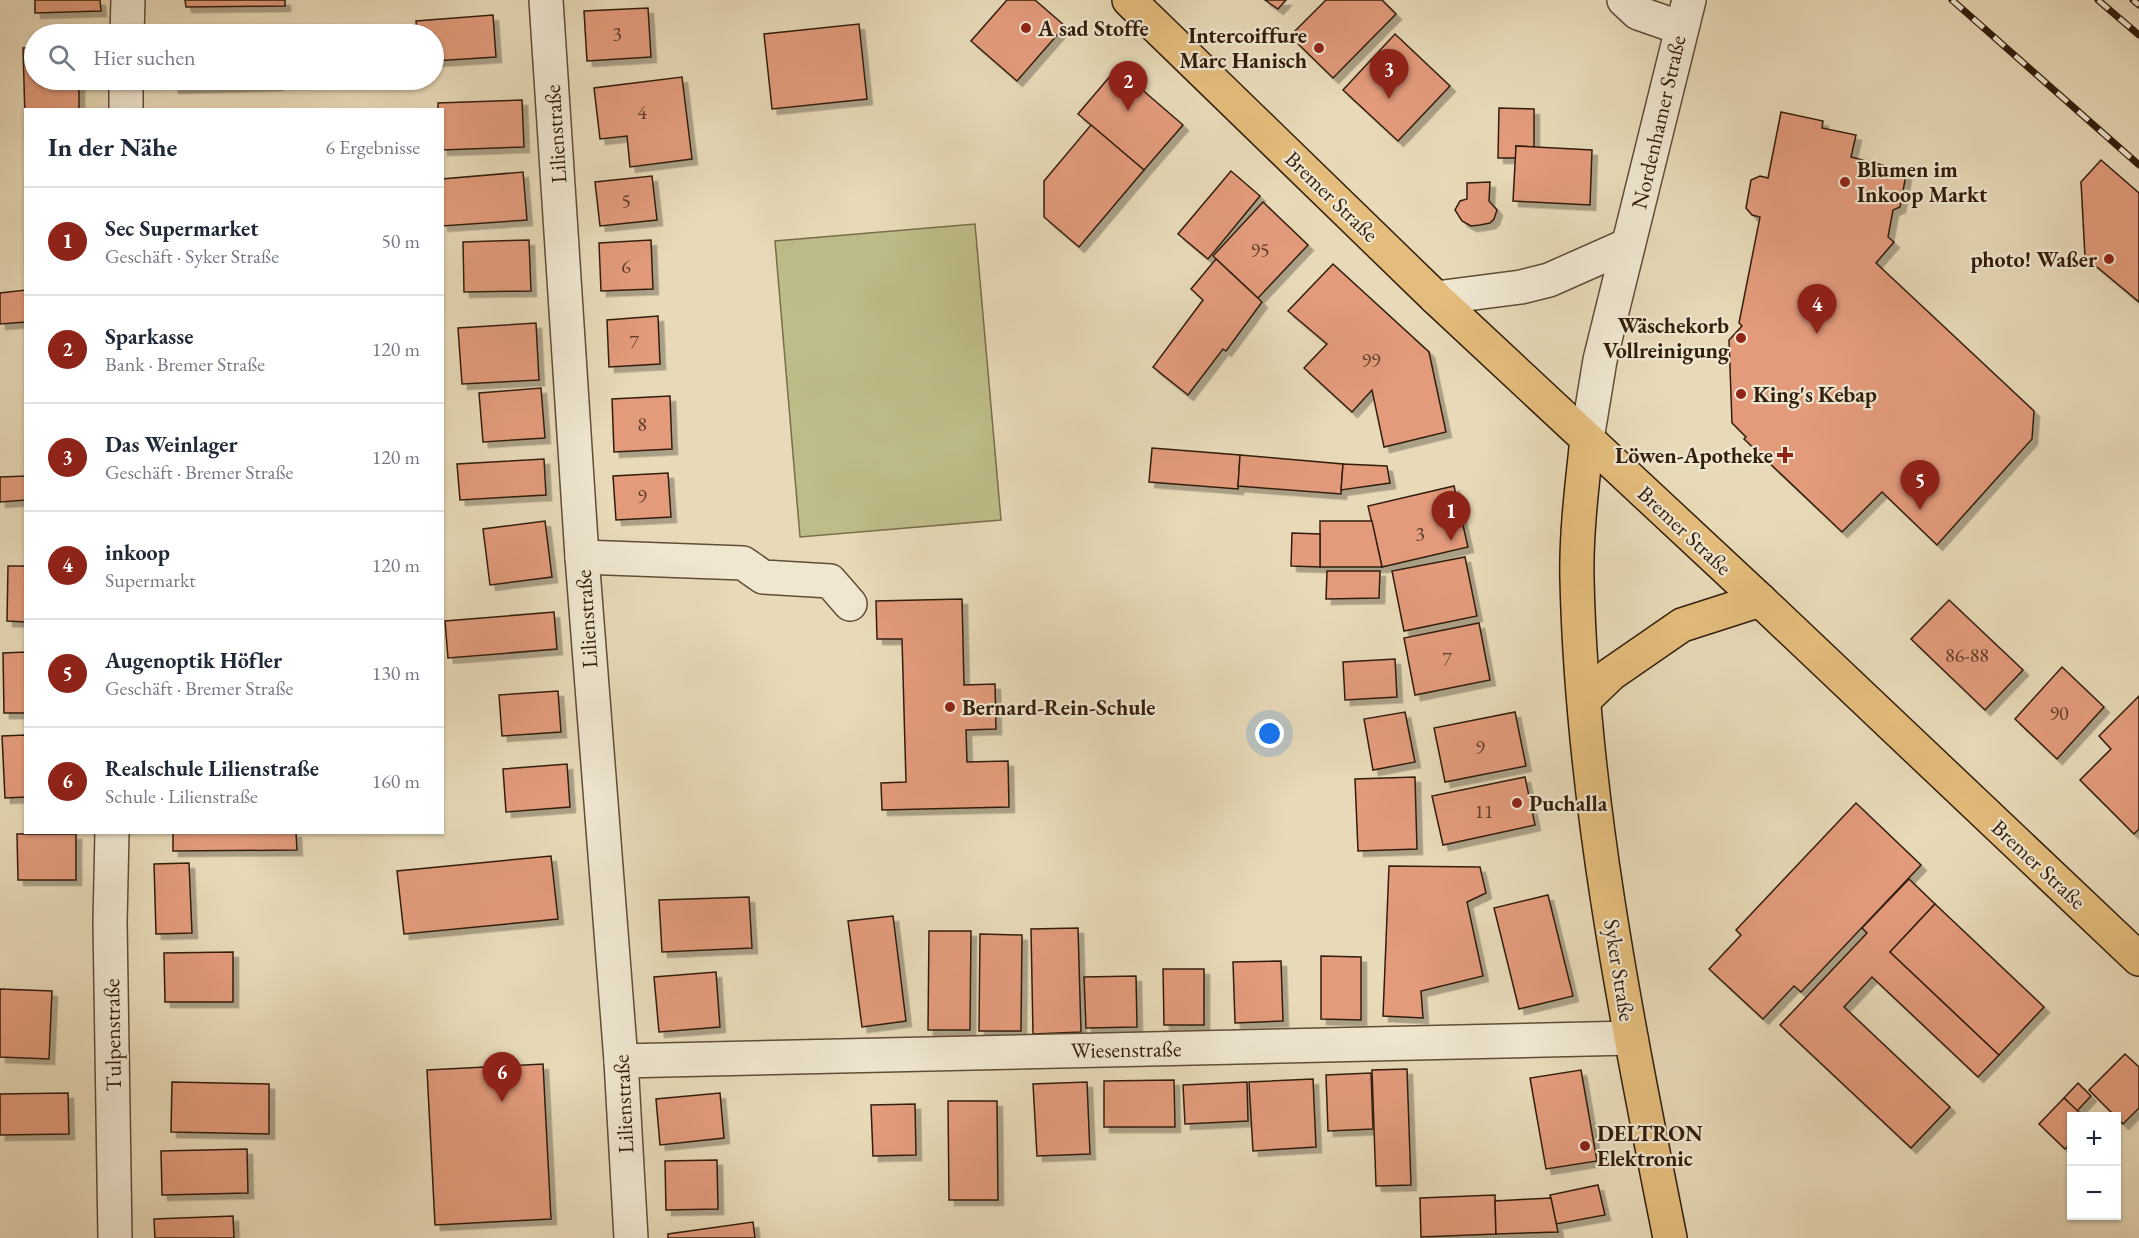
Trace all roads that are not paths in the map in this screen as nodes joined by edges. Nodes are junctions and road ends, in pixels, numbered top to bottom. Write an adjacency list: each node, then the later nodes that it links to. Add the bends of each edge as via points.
1 (128, 0): 6 (street)
2 (546, 0): 12 (street, Lilienstraße)
3 (1130, 0): 10 (main road, Bremer Straße)
4 (1624, 0): 5 (street, via 1638,13)
5 (1685, 14): 9 (street, Nordenhamer Straße)
6 (127, 24)
7 (126, 90): 8 (street)
8 (126, 108)
9 (1628, 245): 10 (street, via 1549,280); 11 (street, Nordenhamer Straße, via 1600,360)
10 (1436, 298): 11 (main road, Bremer Straße)
11 (1587, 439): 13 (main road, Bremer Straße); 15 (main road, Syker Straße, via 1577,578)
12 (582, 557): 14 (street, via 743,563 763,577 830,581); 19 (street, Lilienstraße)
13 (1761, 600): 15 (main road, via 1682,625 1611,674); 17 (main road, Bremer Straße)
14 (850, 603)
15 (1584, 700): 18 (main road, Syker Straße, via 1593,802)
16 (112, 834): 20 (street, Tulpenstraße)
17 (2139, 959)
18 (1631, 1038): 19 (street, Wiesenstraße); 22 (main road, Syker Straße)
19 (621, 1061): 21 (street, Lilienstraße)
20 (115, 1238)
21 (631, 1238)
22 (1670, 1238)

